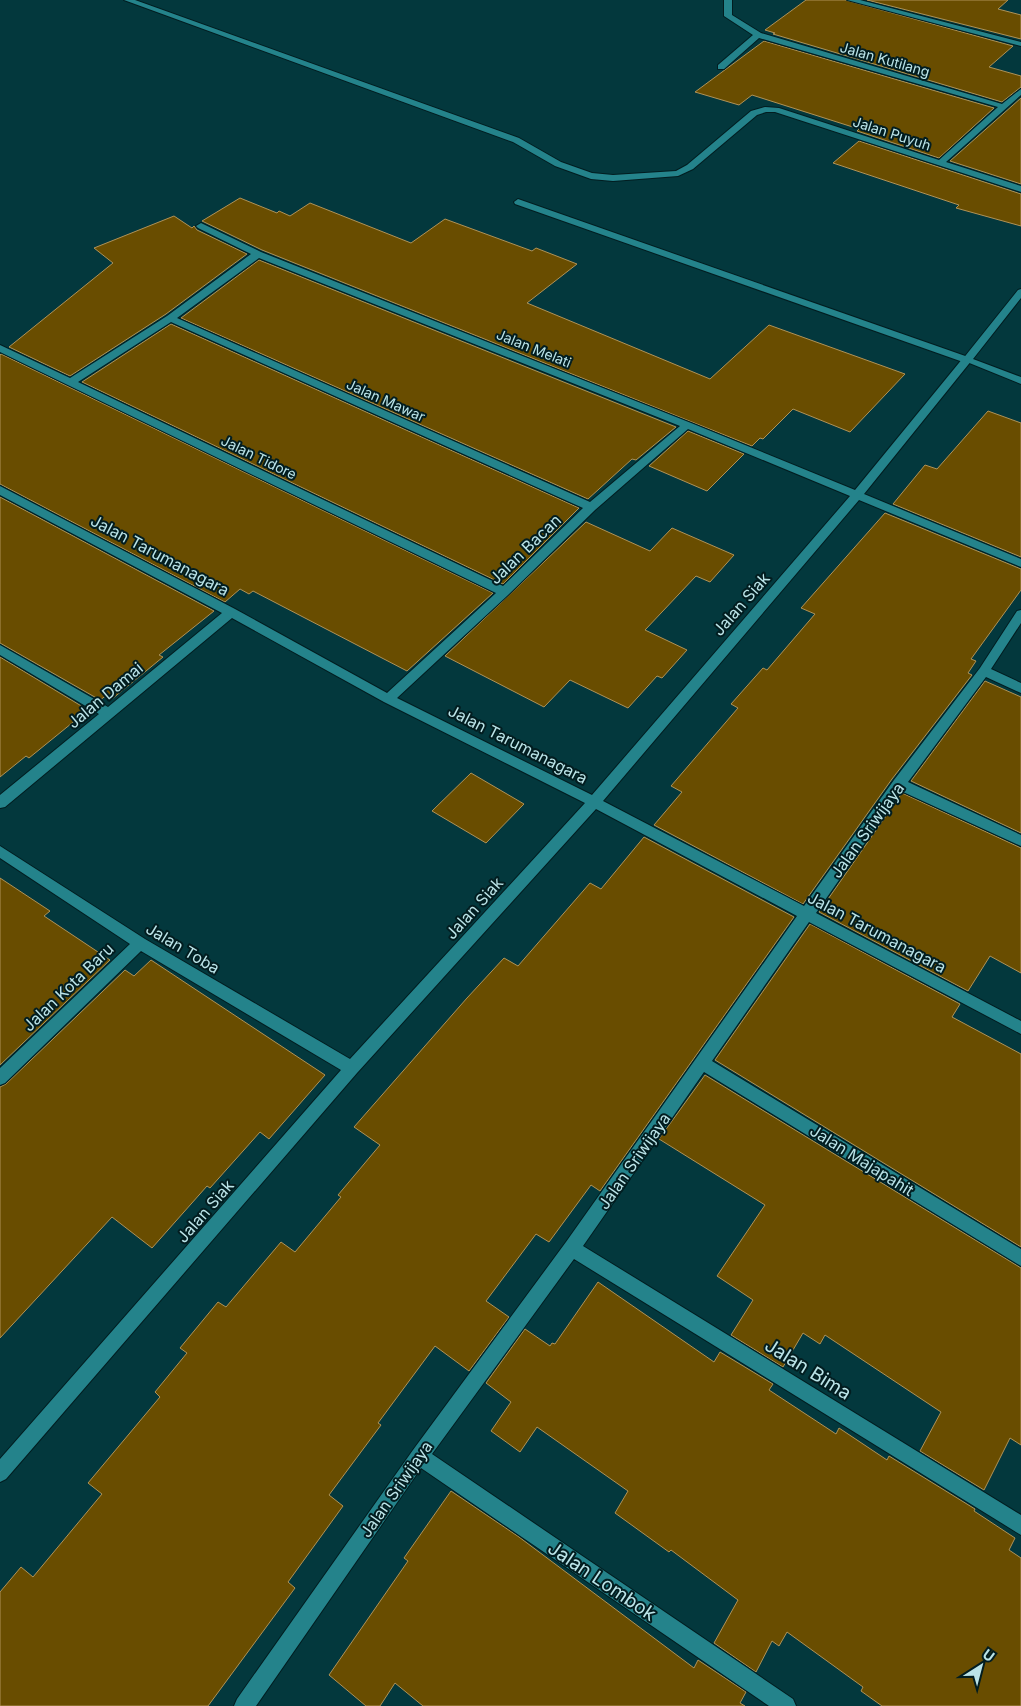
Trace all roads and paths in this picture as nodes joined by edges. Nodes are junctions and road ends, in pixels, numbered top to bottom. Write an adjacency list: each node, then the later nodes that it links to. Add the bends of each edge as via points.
1 (128, 0): 9 (street, Jalan Puyuh, via 516,140 558,164 591,176 612,178 678,173 690,167 754,113 765,109)
2 (728, 0): 4 (street, Jalan Kutilang, via 728,16)
3 (851, 0): 5 (street)
4 (758, 35): 6 (street); 8 (street, Jalan Kutilang)
5 (1021, 44)
6 (721, 67)
7 (1021, 91): 8 (street)
8 (1005, 107): 9 (street)
9 (940, 164): 10 (street, Jalan Puyuh)
10 (1021, 189)
11 (518, 202): 17 (street)
12 (201, 226): 13 (street, Jalan Melati)
13 (258, 254): 15 (street); 20 (street, Jalan Melati)
14 (1021, 292): 17 (street, Jalan Siak)
15 (170, 318): 19 (street); 23 (street, Jalan Mawar)
16 (0, 348): 19 (street, Jalan Tidore)
17 (966, 360): 18 (street); 22 (street, Jalan Siak)
18 (1021, 381)
19 (70, 383): 25 (street, Jalan Tidore)
20 (687, 425): 22 (street, Jalan Melati); 23 (street, Jalan Bacan)
21 (0, 490): 26 (street, Jalan Tarumanagara)
22 (856, 496): 24 (street, Jalan Melati); 34 (street, Jalan Siak)
23 (591, 507): 25 (street, Jalan Bacan)
24 (1021, 563)
25 (504, 592): 31 (street, Jalan Bacan)
26 (231, 612): 31 (street, Jalan Tarumanagara); 32 (street, Jalan Damai)
27 (1021, 614): 29 (street, Jalan Sriwijaya)
28 (0, 649): 32 (street)
29 (984, 671): 30 (street); 33 (street, Jalan Sriwijaya)
30 (1021, 688)
31 (388, 698): 34 (street, Jalan Tarumanagara)
32 (108, 713): 35 (street, Jalan Damai)
33 (899, 784): 36 (street); 38 (street, Jalan Sriwijaya)
34 (594, 802): 38 (street, Jalan Tarumanagara); 42 (street, Jalan Siak)
35 (0, 803)
36 (1021, 841)
37 (0, 851): 39 (street, Jalan Toba)
38 (806, 915): 40 (street, Jalan Tarumanagara); 41 (street, Jalan Sriwijaya)
39 (140, 943): 42 (street, Jalan Toba); 43 (street, Jalan Kota Baru)
40 (1021, 1028)
41 (704, 1063): 44 (street, Jalan Sriwijaya); 45 (street, Jalan Majapahit)
42 (352, 1068): 47 (street, Jalan Siak)
43 (0, 1078)
44 (572, 1248): 46 (street, Jalan Sriwijaya); 48 (street, Jalan Bima)
45 (1021, 1258)
46 (419, 1456): 49 (street, Jalan Sriwijaya); 50 (street, Jalan Lombok)
47 (0, 1473)
48 (1021, 1526)
49 (248, 1705)
50 (786, 1706)

